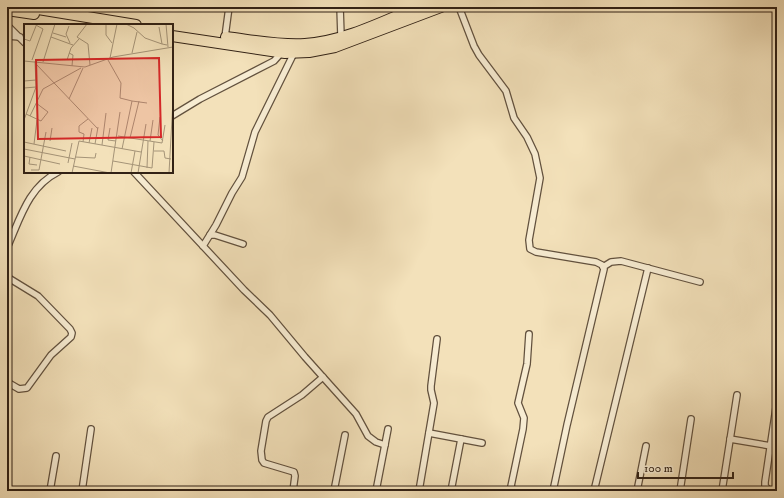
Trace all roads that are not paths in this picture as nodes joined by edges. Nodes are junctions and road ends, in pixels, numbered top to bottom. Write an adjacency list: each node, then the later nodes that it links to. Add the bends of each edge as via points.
1 (26, 7): 7 (highway)
2 (229, 7): 17 (street)
3 (340, 7): 15 (street)
4 (418, 7): 15 (highway, via 359,32)
5 (441, 7): 20 (highway, via 335,47)
6 (459, 7): 28 (street, via 474,46 506,91 514,118 535,154 540,178 529,240 530,249 596,262)
7 (43, 9): 10 (highway)
8 (7, 10): 9 (highway)
9 (97, 24)
10 (130, 24)
11 (7, 25): 16 (street)
12 (173, 30): 17 (highway)
13 (7, 36): 16 (street)
14 (173, 36): 19 (highway)
15 (341, 36): 17 (highway, via 291,45)
16 (20, 37): 18 (street)
17 (225, 37)
18 (24, 42)
19 (282, 52): 20 (highway); 21 (street, via 274,61)
20 (294, 53): 24 (street, via 255,132 242,177)
21 (173, 115)
22 (56, 173): 27 (street, via 41,183 31,195)
23 (135, 173): 26 (street)
24 (210, 235): 25 (street); 26 (street)
25 (243, 244)
26 (203, 246): 34 (street, via 270,315)
27 (7, 248)
28 (603, 267): 29 (street, via 618,261); 59 (street, via 602,281)
29 (648, 268): 31 (street); 60 (street)
30 (7, 277): 35 (street, via 43,300 72,334 44,363 27,388 19,389)
31 (700, 282)
32 (529, 334): 50 (street, via 527,364 518,403 524,418 523,429)
33 (437, 339): 41 (street, via 431,386 434,403)
34 (323, 377): 46 (street, via 359,417 368,436); 53 (street, via 266,421 262,460 264,463 294,472 296,476)
35 (7, 382)
36 (737, 395): 44 (street)
37 (777, 401): 48 (street)
38 (691, 419): 62 (street)
39 (91, 428): 52 (street)
40 (388, 429): 46 (street)
41 (429, 432): 43 (street); 56 (street)
42 (345, 435): 54 (street)
43 (461, 439): 45 (street); 57 (street)
44 (730, 439): 48 (street); 63 (street)
45 (482, 443)
46 (384, 445): 55 (street)
47 (646, 446): 61 (street)
48 (771, 446): 64 (street, via 765,482)
49 (56, 456): 51 (street)
50 (510, 490): 58 (street)
51 (50, 491)
52 (82, 491)
53 (292, 491)
54 (334, 491)
55 (376, 491)
56 (418, 491)
57 (451, 491)
58 (520, 491)
59 (553, 491)
60 (594, 491)
61 (637, 491)
62 (680, 491)
63 (722, 491)
64 (770, 491)

